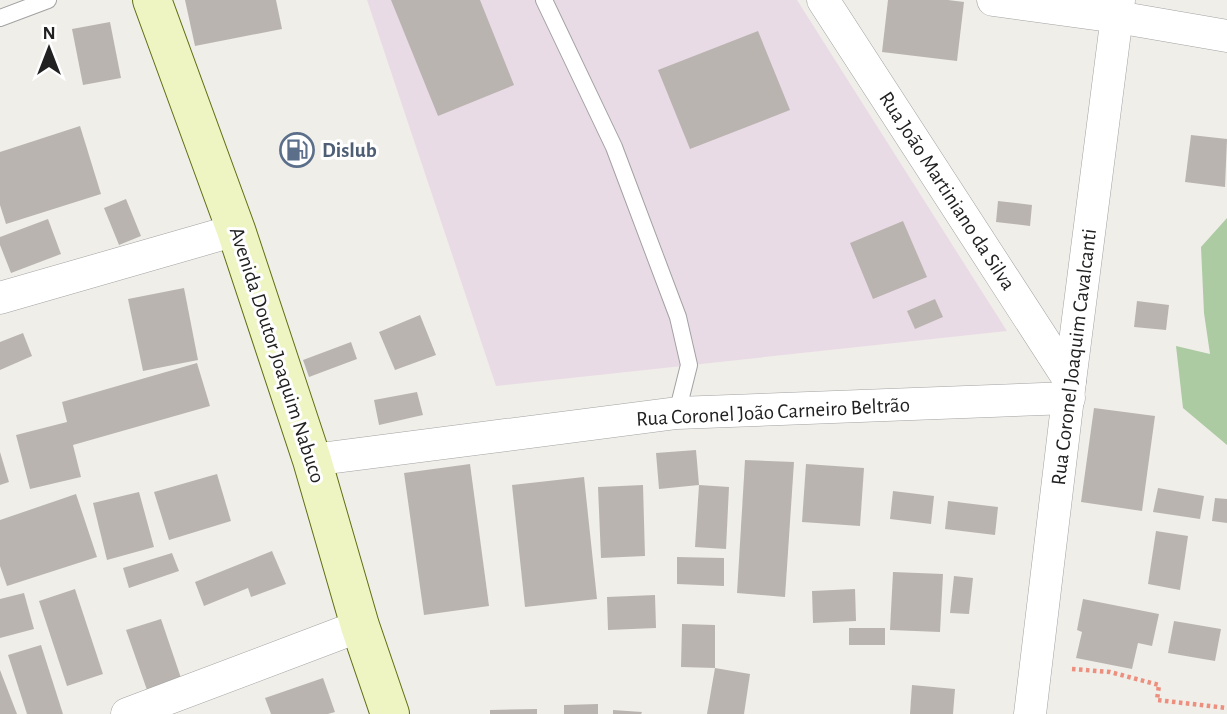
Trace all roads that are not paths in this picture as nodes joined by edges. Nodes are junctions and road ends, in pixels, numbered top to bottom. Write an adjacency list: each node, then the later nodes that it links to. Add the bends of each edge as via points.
1 (48, 0): 7 (lane)
2 (152, 0): 9 (main road, Avenida Doutor Joaquim Nabuco)
3 (544, 0): 12 (lane, via 614,147 678,317 689,365)
4 (823, 0): 11 (street, Rua João Martiniano da Silva)
5 (993, 0): 6 (street)
6 (1118, 8): 8 (street); 11 (street, Rua Coronel Joaquim Cavalcanti)
7 (0, 18)
8 (1227, 36)
9 (236, 230): 10 (street); 13 (main road, Avenida Doutor Joaquim Nabuco)
10 (0, 298)
11 (1069, 390): 12 (street, Rua Coronel João Carneiro Beltrão); 17 (street, Rua Coronel Joaquim Cavalcanti)
12 (677, 413): 13 (street, Rua Coronel João Carneiro Beltrão)
13 (312, 460): 14 (main road, Avenida Doutor Joaquim Nabuco)
14 (360, 626): 15 (street); 16 (main road, Avenida Doutor Joaquim Nabuco)
15 (127, 714)
16 (390, 714)
17 (1030, 714)

